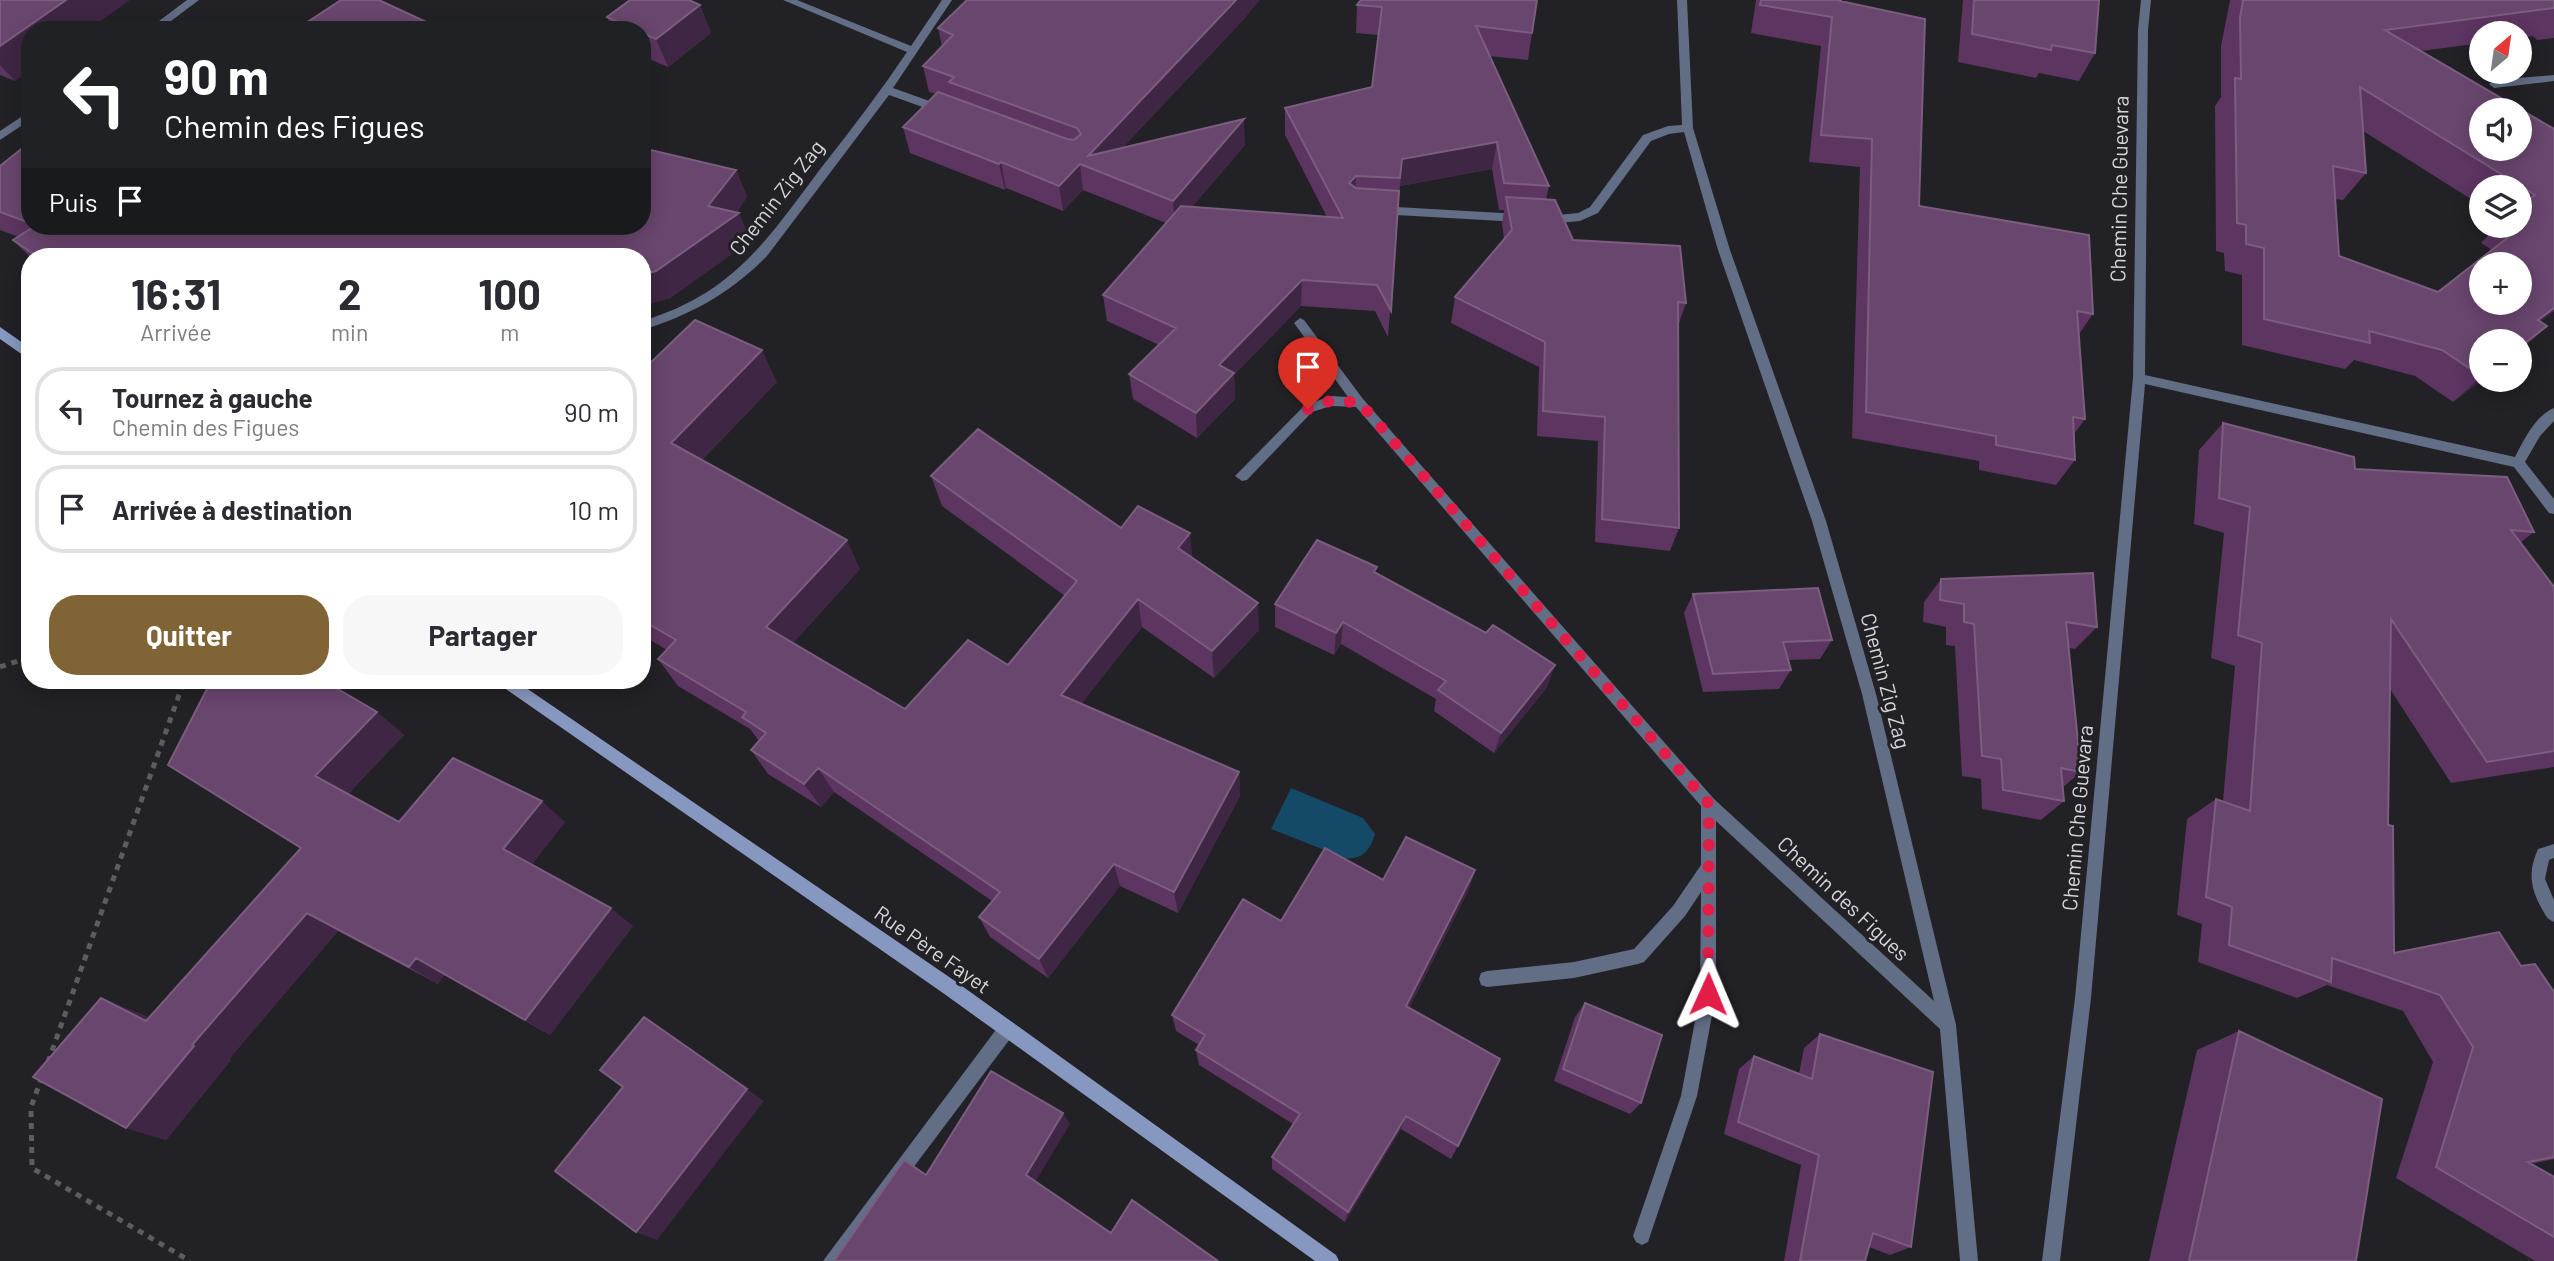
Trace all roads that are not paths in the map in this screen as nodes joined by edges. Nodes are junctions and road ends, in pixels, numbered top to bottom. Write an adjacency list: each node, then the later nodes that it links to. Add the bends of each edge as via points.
1 (194, 0): 6 (street)
2 (788, 0): 7 (street)
3 (947, 0): 7 (street, Chemin Zig Zag)
4 (1682, 0): 13 (street, Chemin Zig Zag)
5 (2146, 0): 20 (street, Chemin Che Guevara)
6 (165, 21)
7 (912, 50): 10 (street, Chemin Zig Zag)
8 (2554, 78): 9 (street)
9 (2532, 80)
10 (887, 90): 11 (street); 16 (street, Chemin Zig Zag, via 743,275 720,293)
11 (963, 117)
12 (21, 121): 14 (street)
13 (1688, 128): 15 (street, via 1647,138 1594,210 1580,217 1559,220); 32 (street, Chemin Zig Zag, via 1724,250 1819,521 1869,694)
14 (0, 136)
15 (1370, 209)
16 (651, 323)
17 (1300, 323): 21 (street, Chemin des Figues)
18 (0, 332): 19 (main road)
19 (21, 348)
20 (2139, 378): 23 (street); 38 (street, Chemin Che Guevara, via 2082,998)
21 (1359, 402): 24 (street, via 1330,401 1308,409); 27 (street, Chemin des Figues)
22 (2554, 414): 23 (street, via 2535,432)
23 (2518, 463): 25 (street)
24 (1241, 476)
25 (2554, 509)
26 (517, 689): 33 (main road, Rue Père Fayet)
27 (1709, 804): 29 (street); 32 (street, Chemin des Figues)
28 (2554, 851): 30 (street, via 2543,854 2536,873 2540,891)
29 (1711, 864): 31 (street, via 1679,911 1638,956 1574,970); 34 (street, via 1708,994 1689,1096)
30 (2554, 914)
31 (1487, 979)
32 (1948, 1025): 37 (street, Chemin Zig Zag)
33 (1007, 1029): 35 (street); 36 (main road, Rue Père Fayet)
34 (1642, 1236)
35 (832, 1261)
36 (1330, 1261)
37 (1969, 1261)
38 (2051, 1261)

